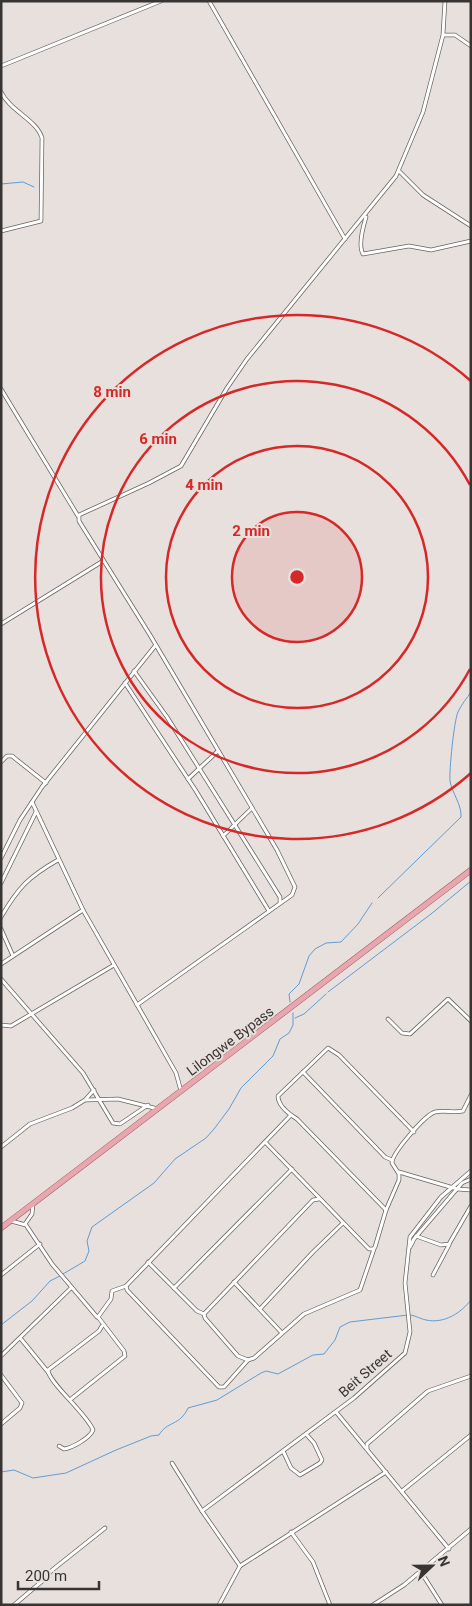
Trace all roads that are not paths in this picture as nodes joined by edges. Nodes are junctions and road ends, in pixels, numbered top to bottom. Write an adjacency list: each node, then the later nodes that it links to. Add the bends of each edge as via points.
1 (161, 1): 6 (street)
2 (209, 1): 12 (street)
3 (445, 1): 4 (street)
4 (442, 35): 5 (street, via 455,35); 8 (street, via 423,112)
5 (471, 46)
6 (1, 66)
7 (1, 92): 11 (street, via 10,106 38,129 42,138 42,219 38,223)
8 (399, 170): 9 (street); 10 (street, via 423,195)
9 (368, 213): 12 (street); 13 (street, via 362,235 363,254 409,246 431,250)
10 (471, 226)
11 (1, 230)
12 (345, 239): 15 (street, via 237,373 181,466)
13 (471, 241)
14 (1, 390): 15 (street)
15 (78, 516): 16 (street)
16 (103, 561): 17 (street); 18 (street)
17 (1, 624)
18 (155, 646): 19 (street); 21 (street)
19 (134, 671): 20 (street); 23 (street)
20 (125, 682): 24 (street); 25 (street)
21 (218, 751): 23 (street); 27 (street)
22 (1, 762): 25 (street, via 12,756)
23 (199, 768): 24 (street); 29 (street)
24 (188, 779): 30 (street)
25 (46, 783): 26 (street)
26 (32, 802): 28 (street); 31 (street)
27 (252, 808): 29 (street); 35 (street, via 284,861 295,887 292,894)
28 (36, 811): 32 (street); 34 (street)
29 (235, 824): 30 (street); 35 (street)
30 (223, 836): 37 (street)
31 (1, 858)
32 (58, 860): 36 (street); 38 (street, via 18,890)
33 (471, 870): 51 (main road, Lilongwe Bypass)
34 (1, 884)
35 (280, 902): 37 (street)
36 (83, 910): 40 (street); 42 (street)
37 (269, 911): 44 (street)
38 (1, 917)
39 (1, 930): 40 (street)
40 (13, 956): 41 (street)
41 (1, 964)
42 (114, 965): 44 (street); 45 (street)
43 (1, 979): 45 (street)
44 (137, 1006): 51 (street, via 176,1073)
45 (31, 1014): 48 (street, via 11,1026); 50 (street)
46 (388, 1020): 47 (street, via 402,1033 410,1034 448,999)
47 (471, 1022)
48 (1, 1025)
49 (304, 1072): 57 (street, via 278,1096); 58 (street, via 326,1048 330,1049); 61 (street, via 385,1157)
50 (94, 1090): 53 (street); 54 (street)
51 (181, 1092): 56 (main road, Lilongwe Bypass)
52 (471, 1095): 58 (street, via 463,1111 432,1114)
53 (99, 1098): 54 (street); 55 (street); 55 (street, via 115,1124)
54 (85, 1100): 60 (street, via 58,1114 32,1122)
55 (148, 1105): 56 (street)
56 (159, 1109): 70 (main road, Lilongwe Bypass)
57 (290, 1116): 59 (street); 72 (street, via 297,1119)
58 (414, 1132): 61 (street)
59 (265, 1142): 62 (street); 82 (street)
60 (1, 1147)
61 (392, 1160): 64 (street)
62 (292, 1169): 69 (street); 88 (street)
63 (471, 1171): 66 (street, Beit Street)
64 (398, 1172): 66 (street); 72 (street, via 399,1180)
65 (471, 1179): 67 (street)
66 (451, 1187): 67 (street); 81 (street, Beit Street, via 411,1235)
67 (457, 1189): 68 (street); 77 (street)
68 (471, 1190)
69 (320, 1199): 74 (street); 85 (street, via 313,1200)
70 (34, 1204): 73 (main road, Lilongwe Bypass); 75 (street)
71 (471, 1206): 79 (street)
72 (386, 1210): 80 (street)
73 (11, 1221): 75 (street); 76 (main road, Lilongwe Bypass)
74 (343, 1223): 80 (street, via 369,1249); 89 (street)
75 (25, 1224): 78 (street)
76 (1, 1228)
77 (416, 1236): 79 (street, via 441,1246); 81 (street)
78 (40, 1244): 83 (street); 87 (street)
79 (449, 1244): 84 (street)
80 (374, 1248): 93 (street, via 360,1290 308,1312)
81 (408, 1252): 101 (street, Beit Street, via 405,1283 410,1317 407,1348)
82 (148, 1262): 86 (street); 88 (street)
83 (1, 1275)
84 (433, 1275)
85 (234, 1282): 89 (street); 90 (street)
86 (126, 1286): 91 (street, via 114,1290); 96 (street, via 219,1387 224,1387)
87 (71, 1288): 91 (street); 94 (street)
88 (174, 1288): 90 (street, via 197,1312)
89 (260, 1309): 93 (street)
90 (204, 1314): 96 (street, via 204,1318 238,1356)
91 (98, 1317): 92 (street)
92 (102, 1325): 97 (street, via 100,1331); 100 (street, via 124,1351 124,1358)
93 (281, 1332): 96 (street)
94 (20, 1340): 95 (street); 97 (street)
95 (1, 1356)
96 (248, 1360)
97 (48, 1372): 100 (street)
98 (1, 1375): 102 (street, via 22,1403)
99 (471, 1376): 106 (street, via 428,1391 367,1444)
100 (71, 1399): 105 (street, via 93,1432 69,1448)
101 (336, 1412): 103 (street); 106 (street, Beit Street)
102 (1, 1424)
103 (306, 1434): 107 (street); 107 (street, via 320,1455 320,1463 300,1475 291,1468)
104 (471, 1435): 110 (street)
105 (59, 1446)
106 (367, 1449): 109 (street, Beit Street)
107 (283, 1451): 111 (street)
108 (172, 1463): 111 (street)
109 (386, 1472): 110 (street, Beit Street); 114 (street)
110 (402, 1492): 115 (street, Beit Street)
111 (202, 1511): 116 (street)
112 (105, 1528): 118 (street, via 50,1571)
113 (471, 1529): 115 (street)
114 (291, 1532): 116 (street); 120 (street, via 313,1562)
115 (449, 1549): 117 (street)
116 (240, 1566): 119 (street)
117 (421, 1572): 121 (street); 122 (street)
118 (14, 1605)
119 (219, 1605)
120 (330, 1605)
121 (373, 1605)
122 (442, 1605)

